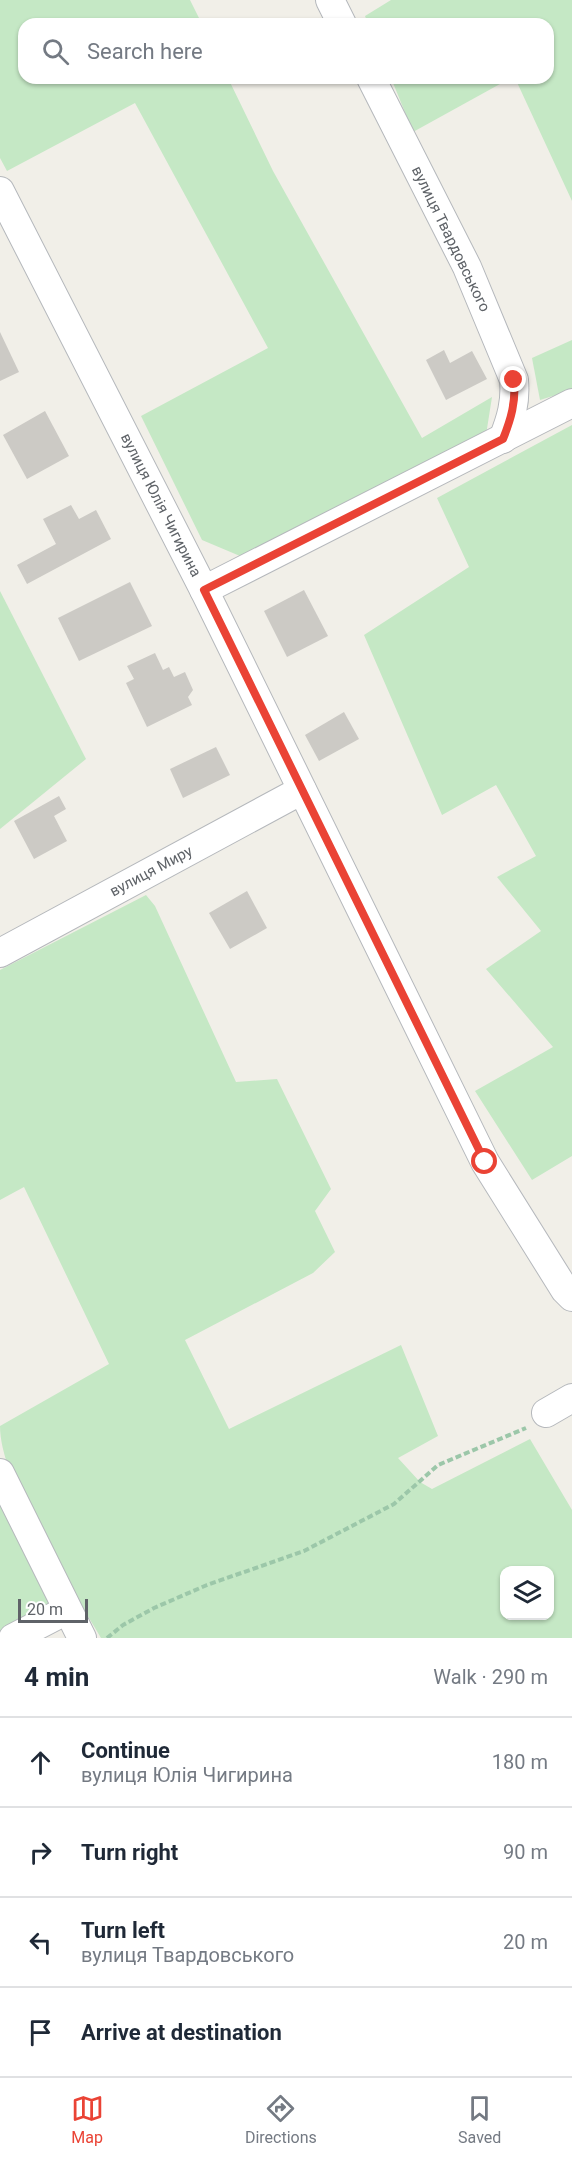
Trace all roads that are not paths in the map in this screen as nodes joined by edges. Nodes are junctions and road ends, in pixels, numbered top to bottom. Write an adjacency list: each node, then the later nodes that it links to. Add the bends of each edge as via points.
1 (330, 0): 2 (street)
2 (339, 18)
3 (374, 84): 6 (street, вулиця Твардовського, via 467,267 514,380 512,415)
4 (0, 191): 7 (street, вулиця Юлія Чигирина)
5 (572, 403): 6 (street)
6 (503, 439): 7 (street)
7 (204, 590): 8 (street, вулиця Юлія Чигирина)
8 (302, 790): 9 (street, вулиця Миру); 10 (street, вулиця Юлія Чигирина, via 485,1162)
9 (0, 953)
10 (572, 1297)
11 (572, 1398): 12 (street)
12 (546, 1413)
13 (0, 1473): 14 (street)
14 (67, 1610): 15 (street); 16 (street)
15 (13, 1638)
16 (82, 1638)

